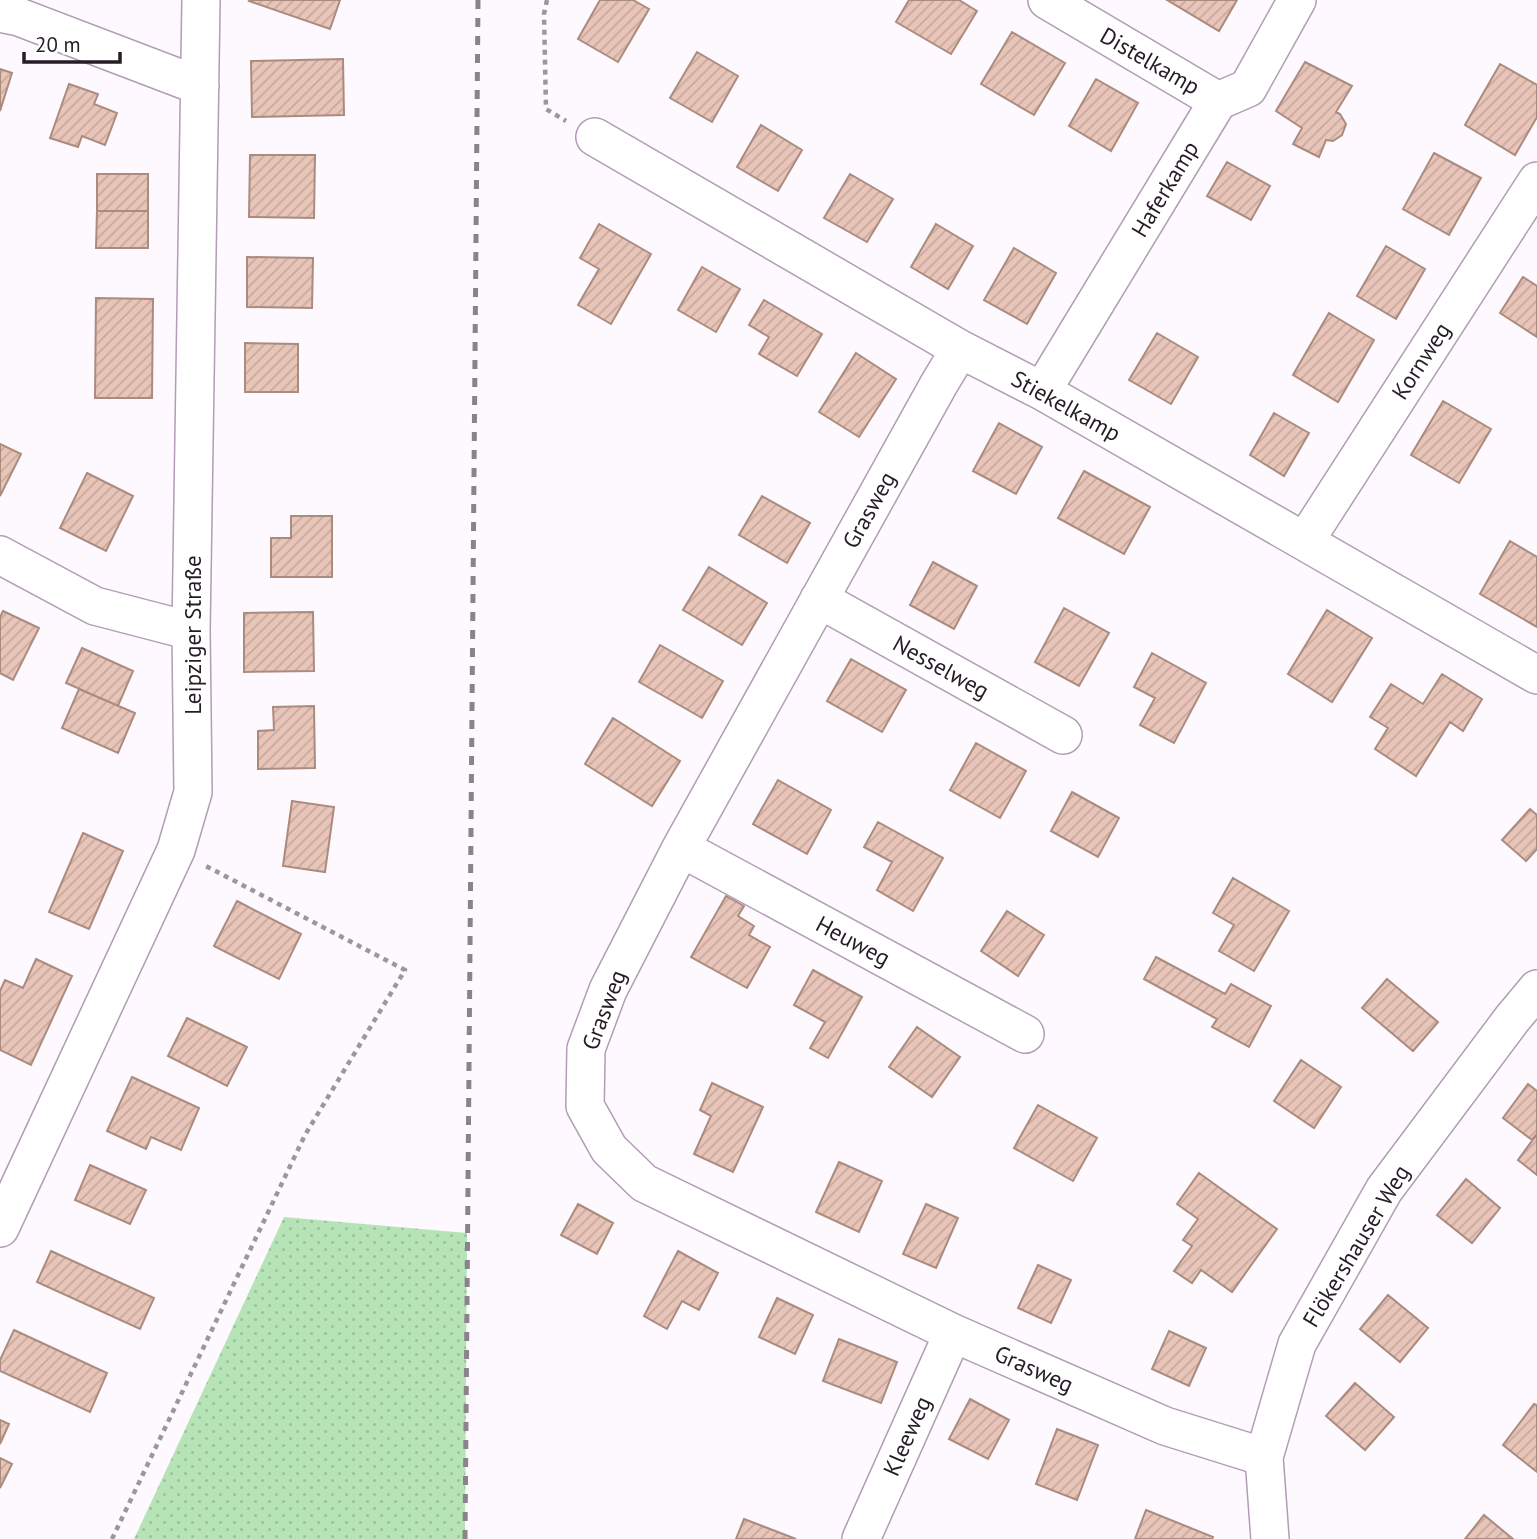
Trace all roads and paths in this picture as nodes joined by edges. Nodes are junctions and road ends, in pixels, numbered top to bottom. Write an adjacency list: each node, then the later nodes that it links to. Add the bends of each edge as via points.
1 (201, 0): 6 (street, Leipziger Straße)
2 (547, 0): 8 (path, via 546,109)
3 (1046, 0): 7 (street, Distelkamp)
4 (1297, 0): 7 (street, via 1248,88)
5 (0, 13): 6 (street)
6 (200, 86): 16 (street, Leipziger Straße)
7 (1218, 101): 12 (street, Haferkamp)
8 (595, 137): 11 (street, Stiekelkamp)
9 (1537, 181): 10 (street, Kornweg)
10 (1526, 222): 13 (street, Kornweg)
11 (960, 349): 12 (street, Stiekelkamp); 15 (street, Grasweg)
12 (1042, 391): 13 (street, Stiekelkamp)
13 (1305, 541): 17 (street, Stiekelkamp)
14 (0, 555): 16 (street, via 95,606)
15 (819, 600): 18 (street, Nesselweg); 19 (street, Grasweg)
16 (191, 631): 20 (street, Leipziger Straße, via 193,792)
17 (1537, 675)
18 (1063, 735)
19 (681, 848): 23 (street, Heuweg); 25 (street, Grasweg, via 608,990 586,1049 585,1106 609,1149 644,1183)
20 (176, 850): 24 (street, Leipziger Straße); 27 (path, via 405,970 305,1135)
21 (1537, 989): 22 (street, Flökershauser Weg)
22 (1525, 1029): 26 (street, Flökershauser Weg, via 1384,1190 1297,1344)
23 (1025, 1034)
24 (0, 1228)
25 (953, 1333): 26 (street, Grasweg, via 1165,1426); 28 (street, Kleeweg)
26 (1264, 1457): 29 (street, Flökershauser Weg)
27 (112, 1539)
28 (862, 1539)
29 (1270, 1539)

